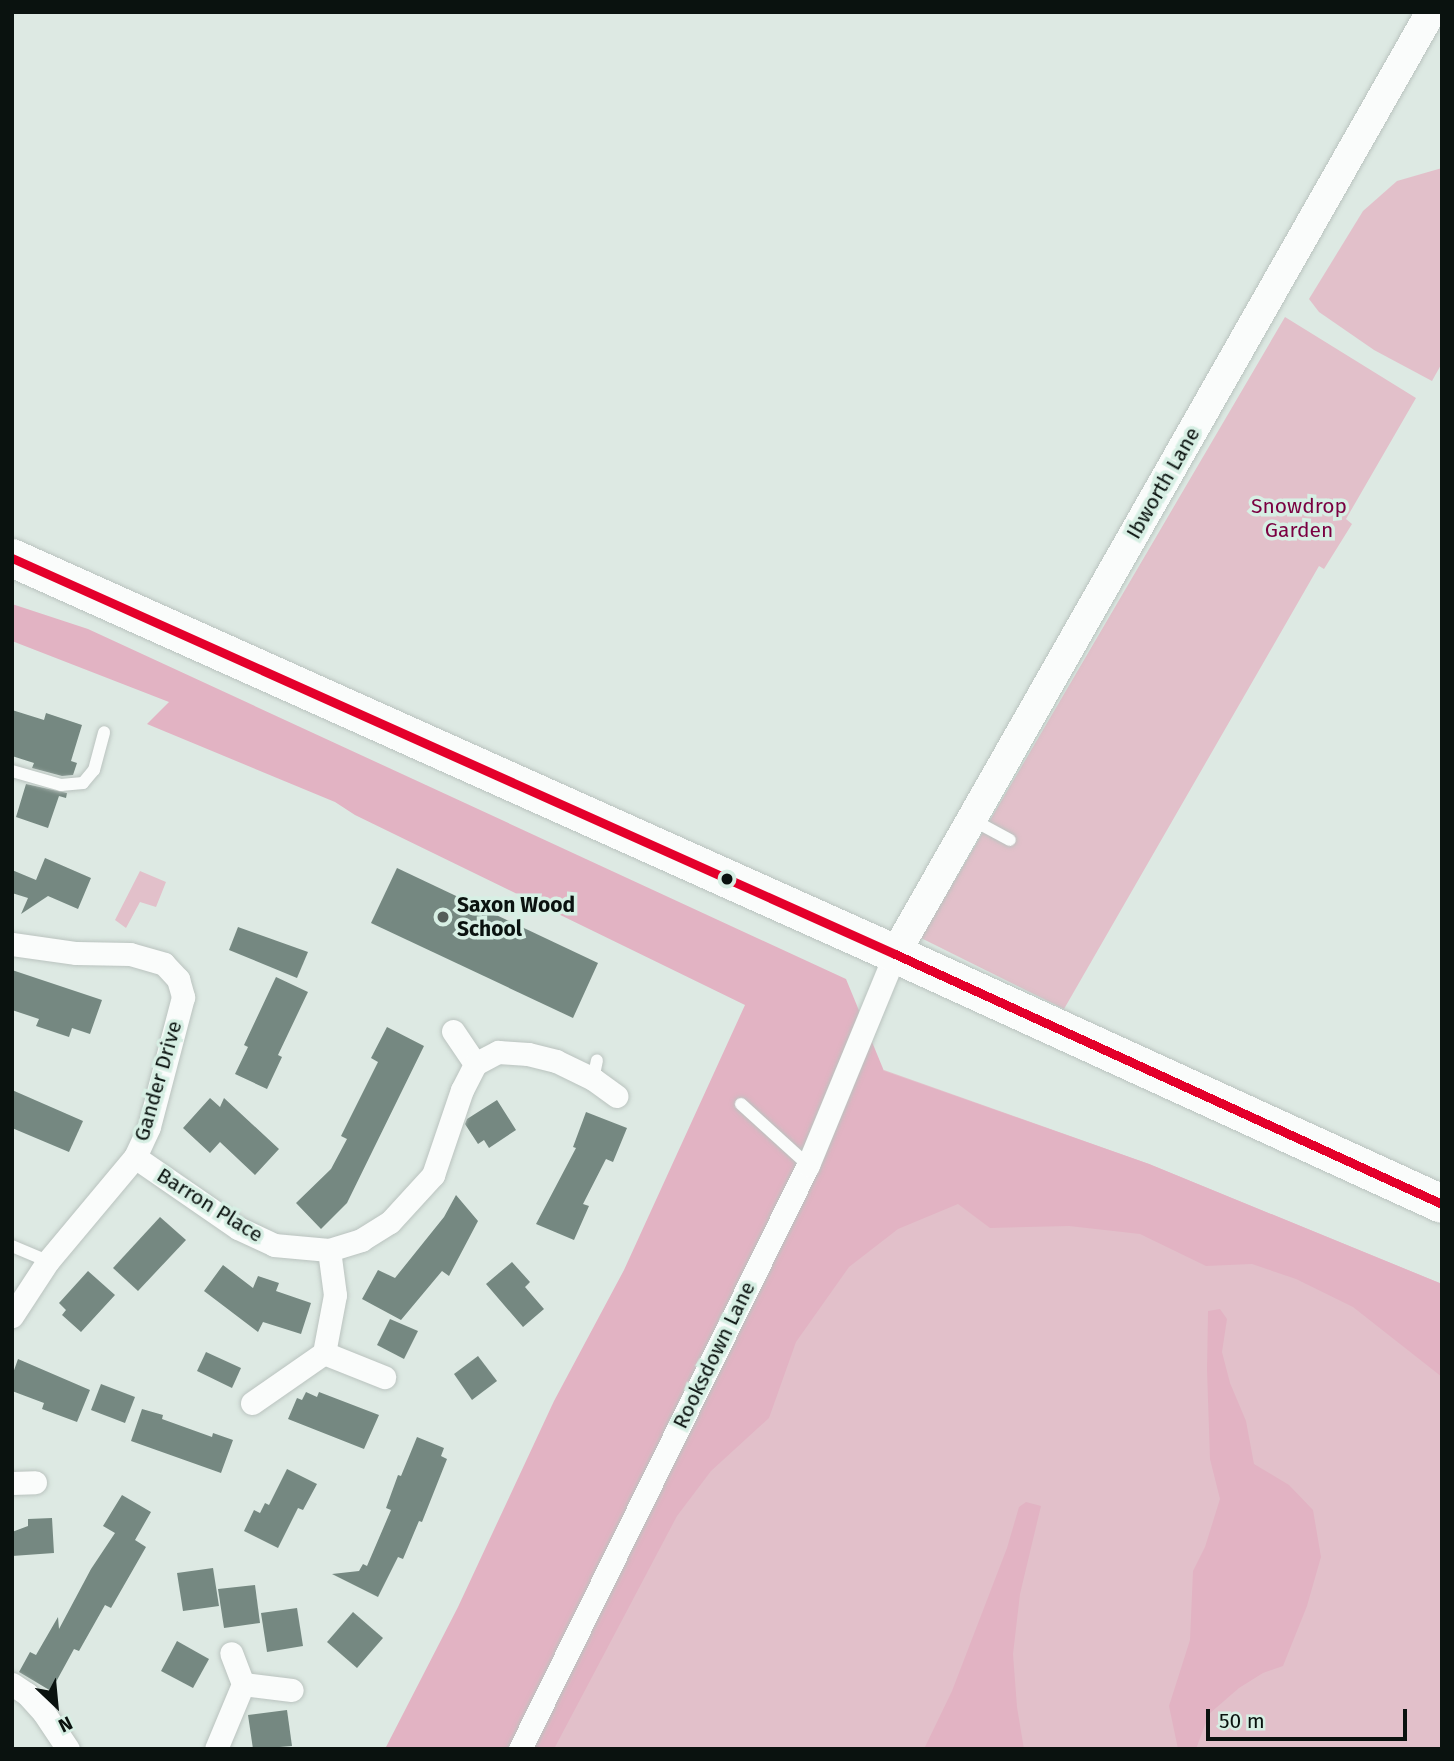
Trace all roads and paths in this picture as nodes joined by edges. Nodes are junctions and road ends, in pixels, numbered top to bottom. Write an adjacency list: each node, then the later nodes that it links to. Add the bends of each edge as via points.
1 (1431, 12): 5 (street, Ibworth Lane)
2 (12, 558): 8 (highway)
3 (104, 732): 4 (lane, via 94,770 83,783 61,785)
4 (12, 771)
5 (971, 819): 6 (lane); 8 (street, Ibworth Lane)
6 (1010, 841)
7 (12, 944): 13 (street, Gander Drive, via 76,953 130,954 164,964 178,979 183,997 149,1127)
8 (895, 954): 14 (street, Rooksdown Lane); 15 (highway)
9 (453, 1031): 10 (street)
10 (475, 1064): 11 (street, via 498,1052 595,1069); 17 (street, Barron Place, via 433,1175 390,1222 361,1240)
11 (616, 1096)
12 (741, 1104): 14 (lane)
13 (135, 1157): 17 (street, Barron Place, via 239,1228 274,1245); 18 (street, Gander Drive)
14 (808, 1165): 29 (street, Rooksdown Lane)
15 (1442, 1204)
16 (12, 1245): 18 (lane)
17 (329, 1250): 20 (street, via 335,1295)
18 (48, 1261): 19 (street, Gander Drive)
19 (12, 1315)
20 (324, 1353): 21 (street); 22 (street)
21 (384, 1377)
22 (252, 1404)
23 (231, 1653): 25 (street)
24 (12, 1684): 27 (street, via 44,1713)
25 (243, 1684): 26 (street); 28 (street)
26 (292, 1690)
27 (68, 1749)
28 (216, 1749)
29 (520, 1749)

